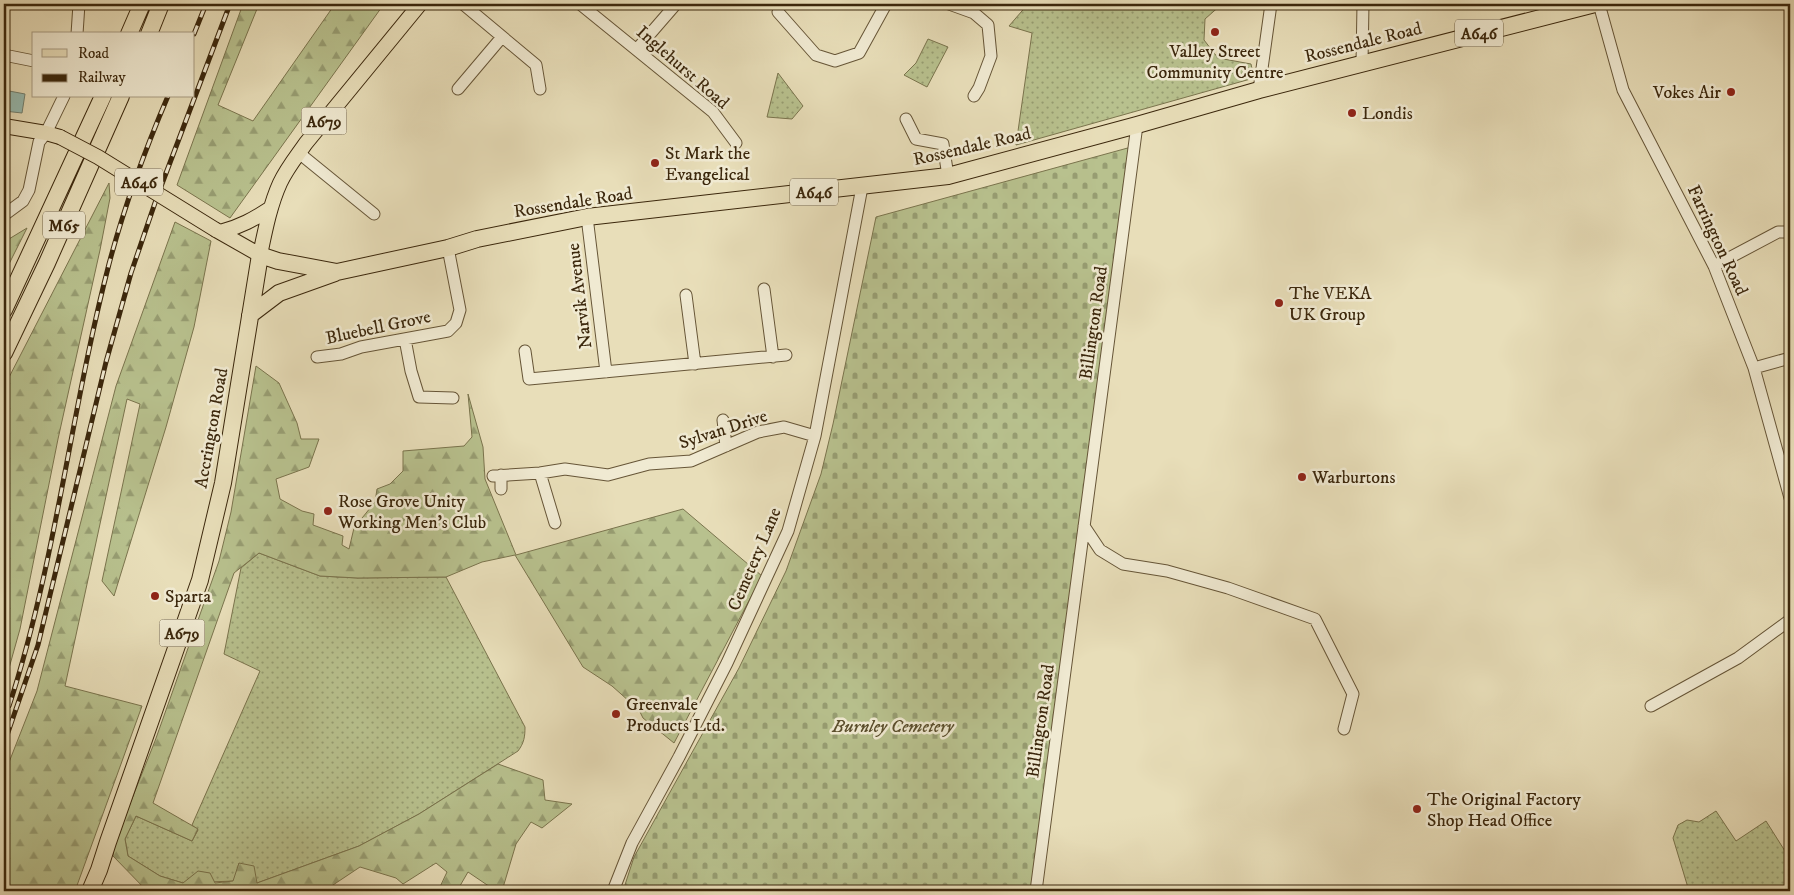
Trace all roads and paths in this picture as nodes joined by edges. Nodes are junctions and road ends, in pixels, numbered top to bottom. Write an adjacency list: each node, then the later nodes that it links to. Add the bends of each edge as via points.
1 (79, 4): 16 (street)
2 (142, 4): 17 (highway)
3 (161, 4): 18 (highway)
4 (420, 4): 36 (main road, Accrington Road / A679)
5 (463, 4): 19 (street)
6 (580, 4): 20 (street, Inglehurst Road)
7 (676, 4): 20 (street)
8 (886, 4): 15 (street, via 859,53 835,61 816,55)
9 (949, 4): 14 (street)
10 (1271, 4): 26 (street)
11 (1363, 4): 23 (street)
12 (1595, 4): 23 (highway, Rossendale Road / A646)
13 (1599, 4): 47 (street, Farrington Road, via 1623,90)
14 (964, 6): 27 (street, via 988,25 992,56)
15 (778, 12)
16 (77, 32)
17 (130, 32)
18 (149, 32)
19 (502, 37): 24 (street); 25 (street, via 536,65)
20 (637, 49): 35 (street, Inglehurst Road, via 713,112)
21 (4, 55): 22 (street)
22 (32, 61)
23 (1362, 63): 26 (highway, Rossendale Road / A646)
24 (458, 89)
25 (540, 89)
26 (1259, 90): 32 (highway, Rossendale Road / A646)
27 (974, 96)
28 (63, 98): 34 (street)
29 (102, 98): 51 (highway, M65)
30 (120, 98): 55 (highway, M65)
31 (906, 119): 37 (street, via 916,139 943,144)
32 (1137, 125): 37 (highway, Rossendale Road / A646); 71 (street, Billington Road)
33 (4, 126): 34 (main road, A646)
34 (53, 135): 41 (street, via 39,142 29,190 23,201); 43 (main road, A646, bridge, via 91,153)
35 (736, 143)
36 (298, 153): 39 (main road, Accrington Road / A679, via 280,183); 40 (street)
37 (948, 176): 38 (highway, Rossendale Road / A646)
38 (862, 186): 42 (highway, Rossendale Road / A646); 65 (street, Cemetery Lane)
39 (271, 208): 43 (main road, via 237,228); 46 (main road, Accrington Road / A679)
40 (374, 214)
41 (4, 215)
42 (587, 217): 45 (highway, Rossendale Road / A646); 62 (street, Narvik Avenue)
43 (218, 231): 46 (main road, A646)
44 (1790, 232): 47 (street, via 1778,232)
45 (448, 248): 48 (highway, Rossendale Road / A646); 53 (street, Bluebell Grove, via 460,310 456,323 448,331)
46 (260, 255): 48 (highway, Rossendale Road / A646); 52 (highway, Accrington Road / A679)
47 (1714, 266): 61 (street, Farrington Road)
48 (337, 272): 52 (highway, via 279,293)
49 (764, 289): 58 (street)
50 (686, 295): 60 (street)
51 (4, 310)
52 (250, 315): 75 (highway, Accrington Road / A679, via 223,483 200,580)
53 (406, 339): 57 (street, Bluebell Grove); 63 (street, via 419,397)
54 (525, 350): 62 (street, via 529,379)
55 (4, 353)
56 (786, 356): 58 (street)
57 (317, 357)
58 (773, 357): 60 (street)
59 (1790, 358): 61 (street)
60 (695, 364): 62 (street)
61 (1754, 368): 69 (street, Farrington Road)
62 (606, 372)
63 (453, 398)
64 (723, 420): 66 (street)
65 (815, 436): 66 (street, Sylvan Drive, via 784,427 758,432); 76 (street, Cemetery Lane, via 788,531 722,671 632,843)
66 (726, 446): 67 (street, Sylvan Drive, via 691,462 649,464 608,475 566,469)
67 (540, 473): 68 (street, Sylvan Drive, via 497,475); 70 (street)
68 (501, 489)
69 (1790, 498)
70 (555, 523)
71 (1084, 526): 74 (street, via 1100,550 1123,564 1167,571 1228,588 1315,619 1353,694); 77 (street, Billington Road)
72 (1790, 620): 73 (street, via 1738,658)
73 (1651, 706)
74 (1344, 729)
75 (90, 891)
76 (613, 891)
77 (1036, 891)

